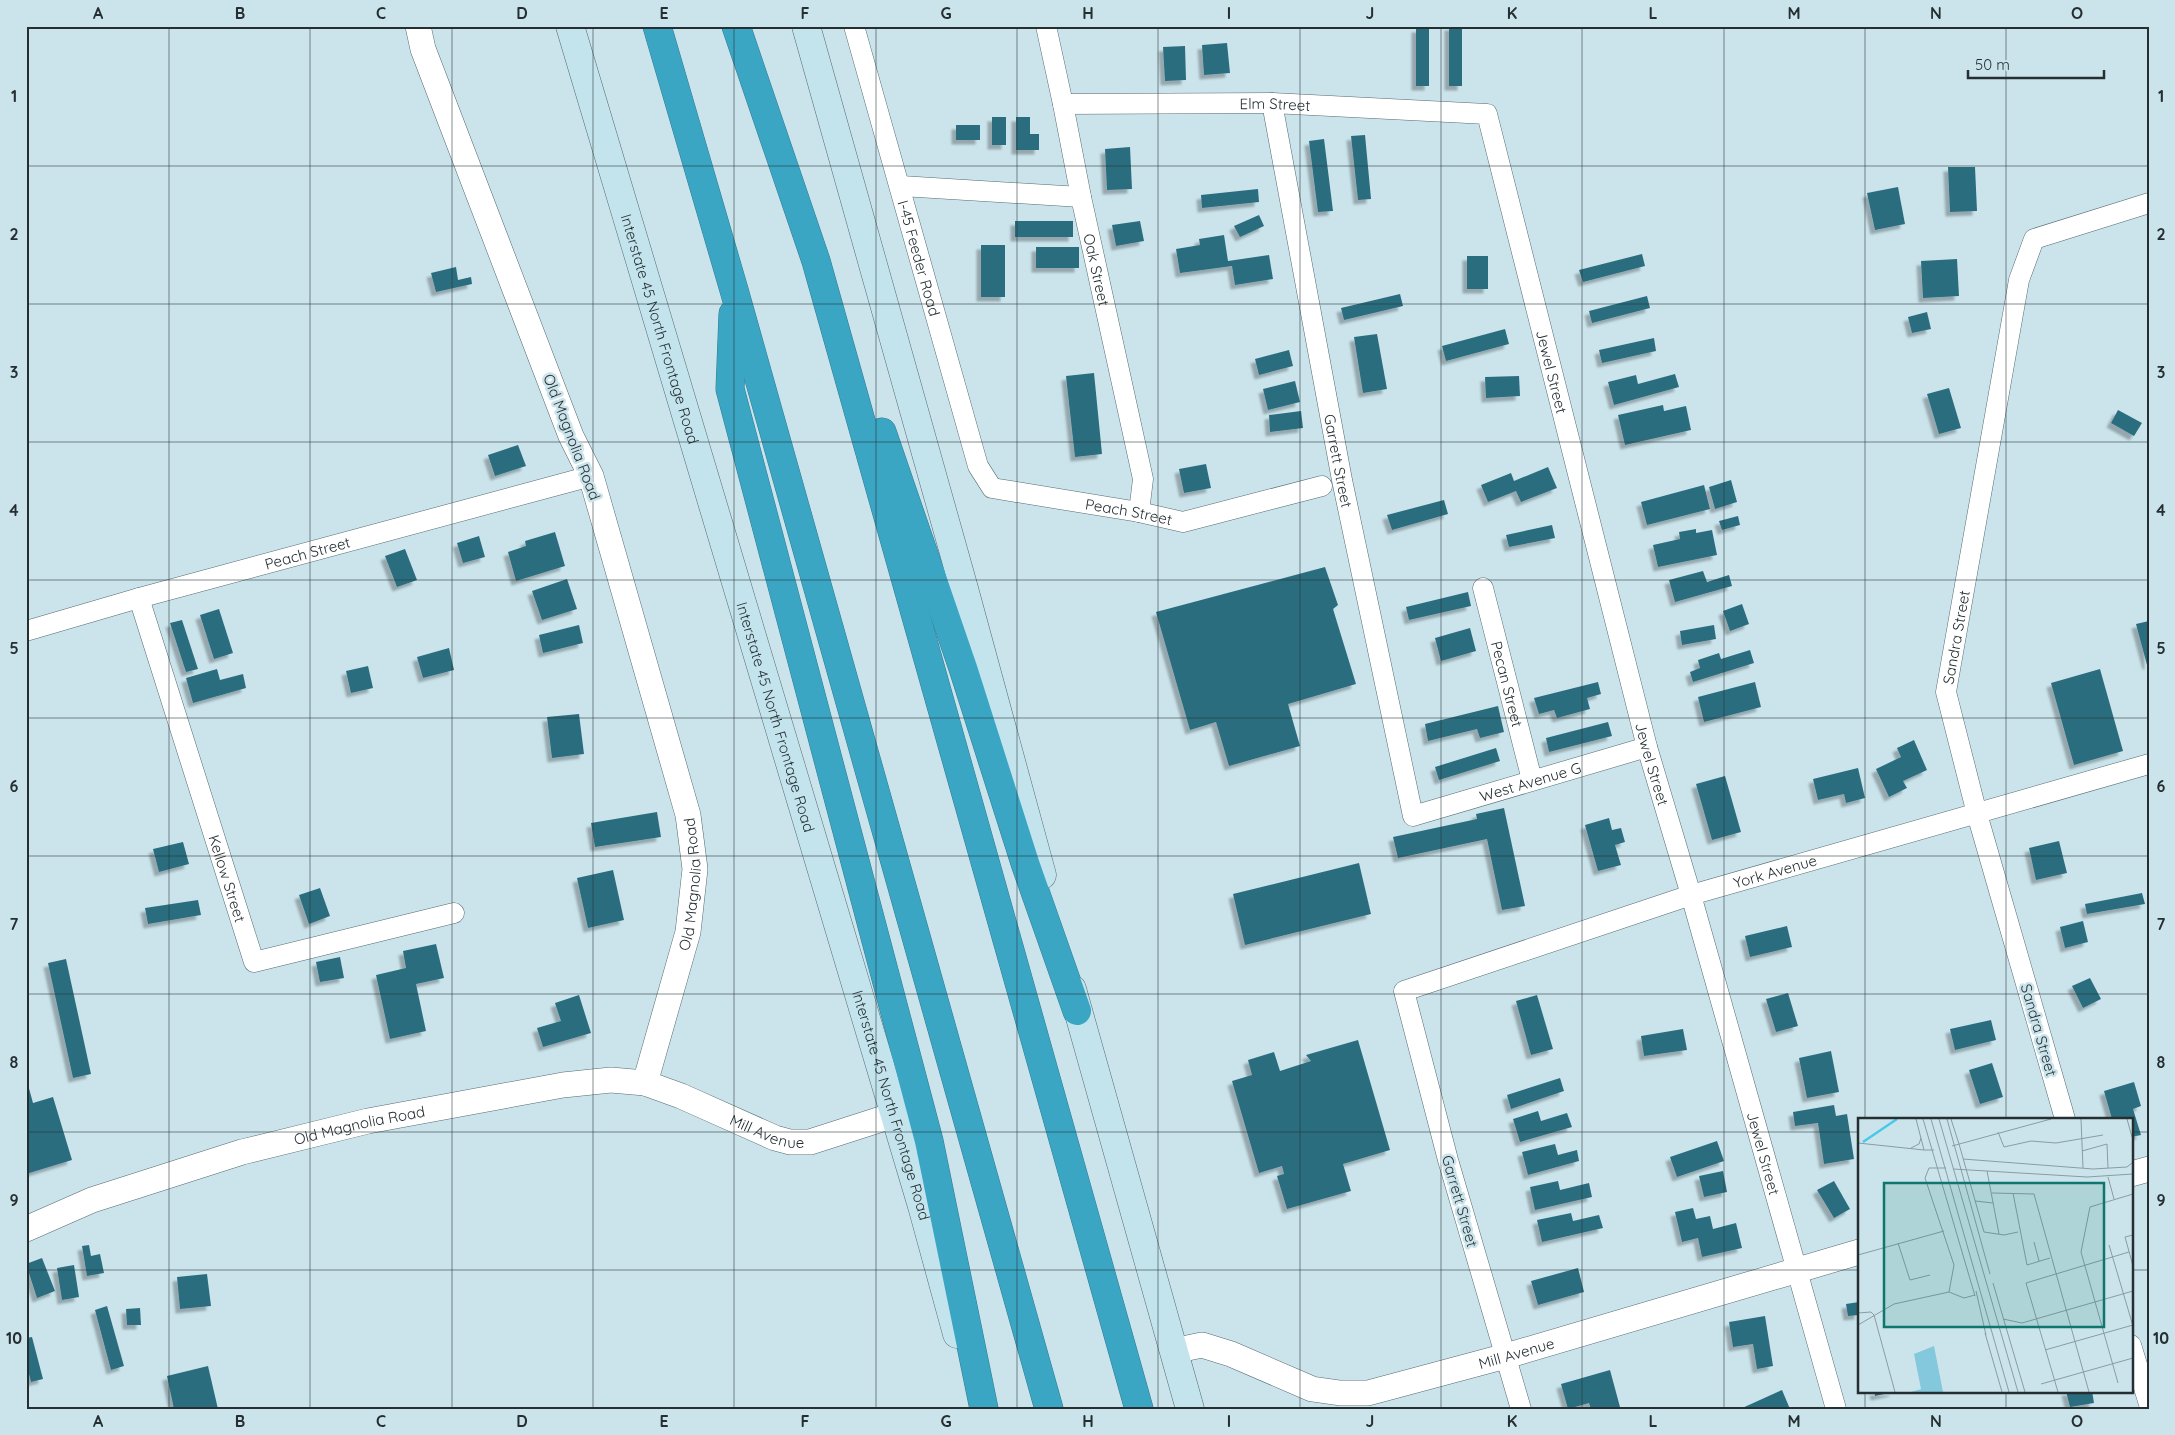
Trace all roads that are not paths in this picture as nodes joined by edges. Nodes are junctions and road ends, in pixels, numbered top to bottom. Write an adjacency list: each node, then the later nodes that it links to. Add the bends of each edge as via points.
1 (418, 26): 16 (street, Old Magnolia Road, via 423,49 571,436)
2 (570, 26): 33 (main road, Interstate 45 North Frontage Road)
3 (657, 26): 15 (highway)
4 (736, 26): 14 (highway)
5 (806, 26): 31 (main road, via 1063,945)
6 (854, 26): 11 (street, I-45 Feeder Road)
7 (1046, 26): 9 (street, Oak Street)
8 (1272, 103): 9 (street, Elm Street); 10 (street, Elm Street); 27 (street, Garrett Street, via 1342,480)
9 (1063, 104): 12 (street, Oak Street)
10 (1487, 114): 23 (street, Jewel Street)
11 (901, 186): 12 (street); 18 (street, I-45 Feeder Road, via 978,466)
12 (1081, 197): 19 (street, Oak Street, via 1142,479)
13 (2149, 204): 26 (street, Sandra Street, via 2034,239 2019,280 1946,692)
14 (816, 261): 31 (highway, via 906,498 1026,866); 47 (highway)
15 (734, 290): 45 (highway, via 730,389 929,1141); 46 (highway)
16 (591, 476): 21 (street, Peach Street); 32 (street, Old Magnolia Road, via 688,815 695,869 688,932)
17 (1322, 486): 19 (street, Peach Street, via 1183,522)
18 (992, 488): 19 (street, Peach Street)
19 (1139, 512)
20 (1483, 588): 25 (street, Pecan Street)
21 (139, 598): 22 (street, Peach Street); 29 (street, Kellow Street, via 254,962)
22 (26, 631)
23 (1646, 747): 25 (street, West Avenue G); 28 (street, Jewel Street)
24 (2149, 764): 26 (street, York Avenue)
25 (1532, 780): 27 (street, West Avenue G)
26 (1977, 814): 28 (street, York Avenue); 34 (street, Sandra Street)
27 (1413, 816)
28 (1691, 895): 30 (street, York Avenue); 39 (street, Jewel Street)
29 (454, 913)
30 (1404, 991): 42 (street, Garrett Street, via 1448,1160)
31 (1077, 1011): 41 (main road)
32 (644, 1083): 33 (street, Mill Avenue, via 790,1142 810,1142); 37 (street, Old Magnolia Road, via 611,1080 563,1085 368,1121 242,1152 92,1200)
33 (894, 1115): 44 (main road, Interstate 45 North Frontage Road)
34 (2065, 1118)
35 (2149, 1170): 36 (street)
36 (2132, 1174)
37 (26, 1229)
38 (1858, 1252): 39 (street, Mill Avenue)
39 (1795, 1270): 42 (street, Mill Avenue); 50 (street, Jewel Street)
40 (2132, 1348): 43 (street)
41 (1173, 1351): 42 (street, Mill Avenue, via 1202,1344 1312,1389 1340,1394 1376,1391); 48 (main road)
42 (1506, 1356): 49 (street, Garrett Street)
43 (2149, 1404)
44 (977, 1409)
45 (984, 1409)
46 (1049, 1409)
47 (1139, 1409)
48 (1190, 1409)
49 (1521, 1409)
50 (1836, 1409)

